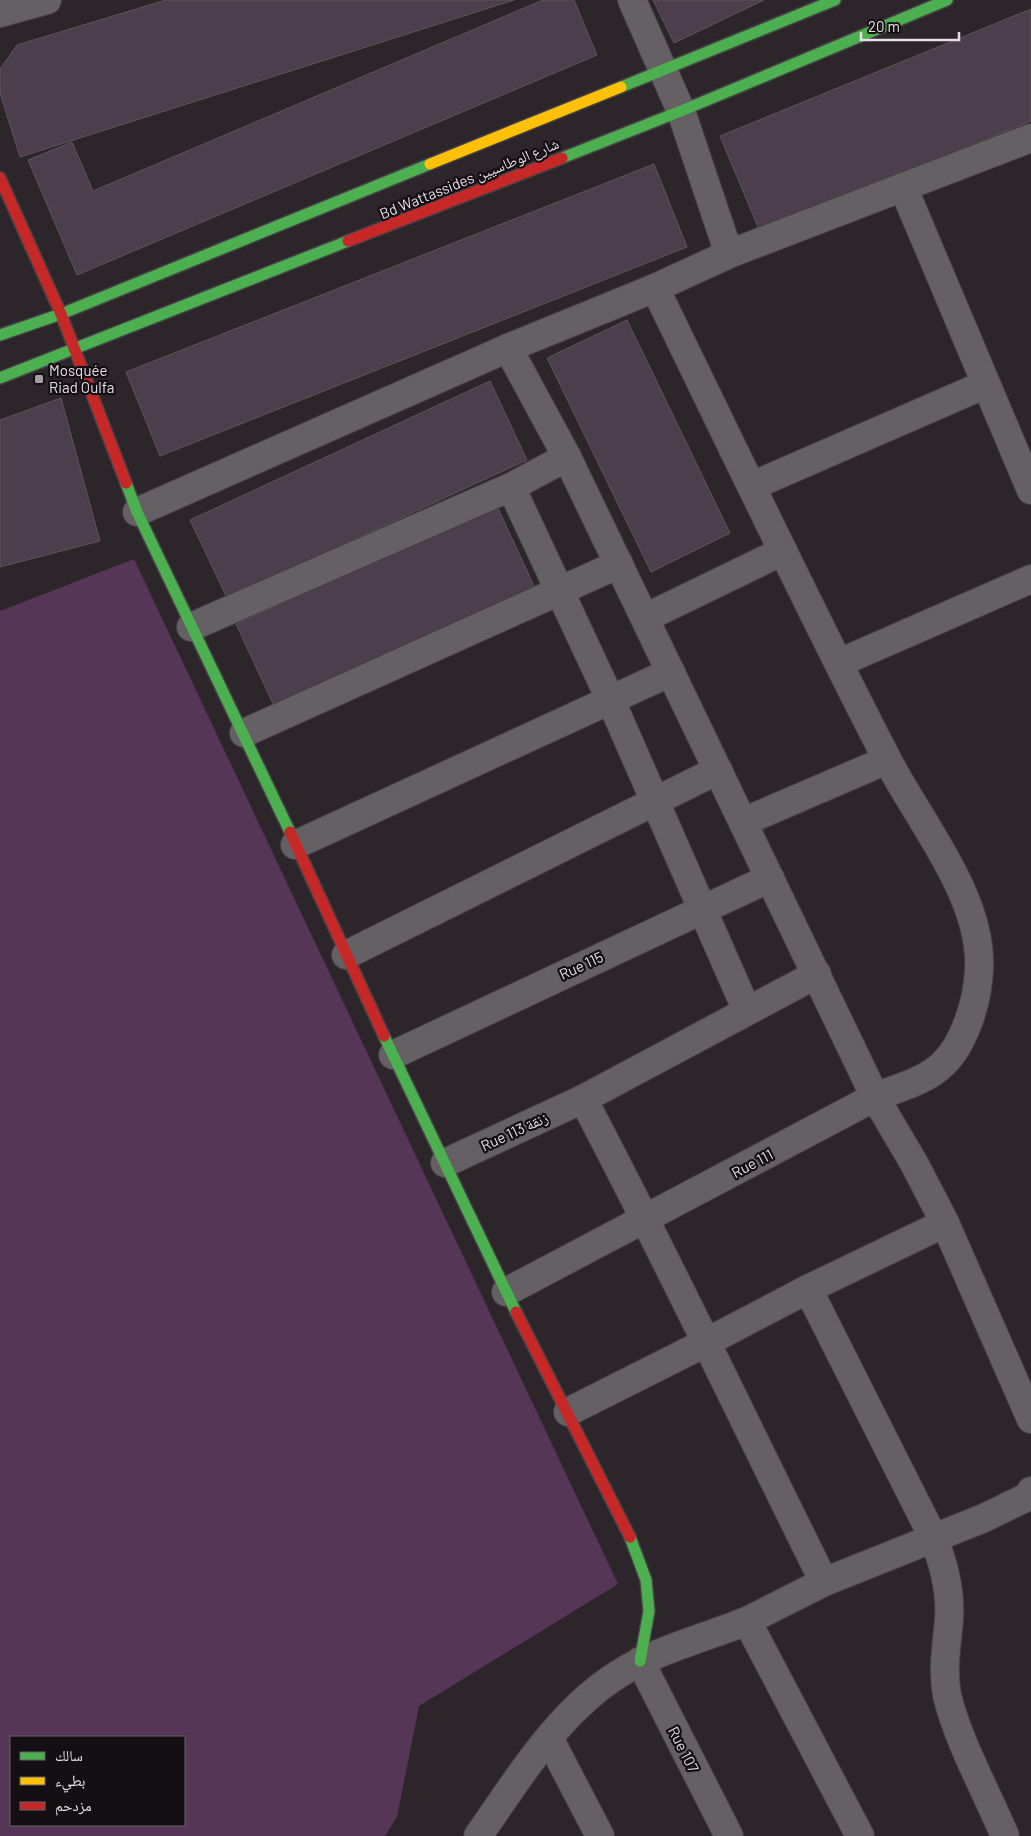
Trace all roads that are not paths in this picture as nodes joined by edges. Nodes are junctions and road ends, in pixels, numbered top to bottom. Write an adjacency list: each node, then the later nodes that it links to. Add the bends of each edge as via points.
1 (47, 0): 5 (street)
2 (632, 0): 6 (street)
3 (834, 0): 6 (street, Bd Wattassides شارع الوطاسيين)
4 (947, 0): 7 (street, Bd Wattassides شارع الوطاسيين)
5 (0, 13)
6 (664, 70): 7 (street); 13 (street, Bd Wattassides شارع الوطاسيين)
7 (681, 111): 11 (street); 16 (street, Bd Wattassides شارع الوطاسيين)
8 (1031, 138): 10 (street)
9 (0, 178): 13 (street)
10 (903, 187): 11 (street); 18 (street)
11 (730, 254): 12 (street)
12 (655, 288): 15 (street); 20 (street, Rue 111)
13 (61, 314): 14 (street, Bd Wattassides شارع الوطاسيين); 16 (street)
14 (0, 335)
15 (508, 348): 19 (street); 23 (street)
16 (75, 350): 17 (street, Bd Wattassides شارع الوطاسيين); 23 (street)
17 (0, 378)
18 (986, 384): 20 (street); 22 (street)
19 (567, 457): 21 (street); 25 (street)
20 (752, 486): 24 (street, Rue 111)
21 (511, 487): 27 (street); 29 (street)
22 (1031, 490)
23 (137, 512): 29 (street)
24 (783, 551): 28 (street); 30 (street, Rue 111)
25 (619, 564): 27 (street); 28 (street)
26 (1031, 579): 30 (street)
27 (560, 591): 32 (street); 33 (street)
28 (644, 618): 31 (street)
29 (191, 627): 33 (street)
30 (839, 663): 34 (street, Rue 111)
31 (671, 672): 32 (street); 35 (street)
32 (611, 701): 36 (street); 38 (street)
33 (244, 733): 38 (street)
34 (887, 760): 37 (street); 45 (street, Rue 111, via 948,862 975,929 979,969 972,1008 956,1047 942,1065 920,1080)
35 (718, 770): 36 (street); 37 (street)
36 (655, 801): 40 (street); 41 (street)
37 (743, 822): 39 (street)
38 (295, 845): 41 (street)
39 (770, 878): 40 (street, Rue 115); 42 (street)
40 (702, 908): 43 (street); 44 (street, Rue 115)
41 (346, 955): 44 (street)
42 (816, 974): 43 (street, Rue 113 زنقة); 45 (street)
43 (747, 1011): 46 (street, Rue 113 زنقة)
44 (393, 1055): 47 (street)
45 (875, 1096): 48 (street, Rue 111); 49 (street)
46 (583, 1099): 47 (street, Rue 113 زنقة); 48 (street)
47 (445, 1163): 51 (street)
48 (647, 1219): 51 (street, Rue 111); 52 (street)
49 (944, 1223): 50 (street); 54 (street)
50 (808, 1289): 52 (street); 56 (street)
51 (506, 1292): 53 (street)
52 (705, 1343): 53 (street); 57 (street)
53 (568, 1412): 59 (street, via 628,1532 646,1580 649,1611)
54 (1031, 1419)
55 (1031, 1491): 56 (street, via 1027,1497 984,1518)
56 (933, 1537): 57 (street); 65 (street, via 949,1589 944,1667 947,1694)
57 (824, 1582): 58 (street)
58 (747, 1621): 59 (street); 64 (street)
59 (640, 1662): 60 (street, via 600,1686 572,1710); 63 (street, Rue 107)
60 (549, 1738): 61 (street); 62 (street)
61 (478, 1836)
62 (600, 1836)
63 (729, 1836)
64 (860, 1836)
65 (1005, 1836)

